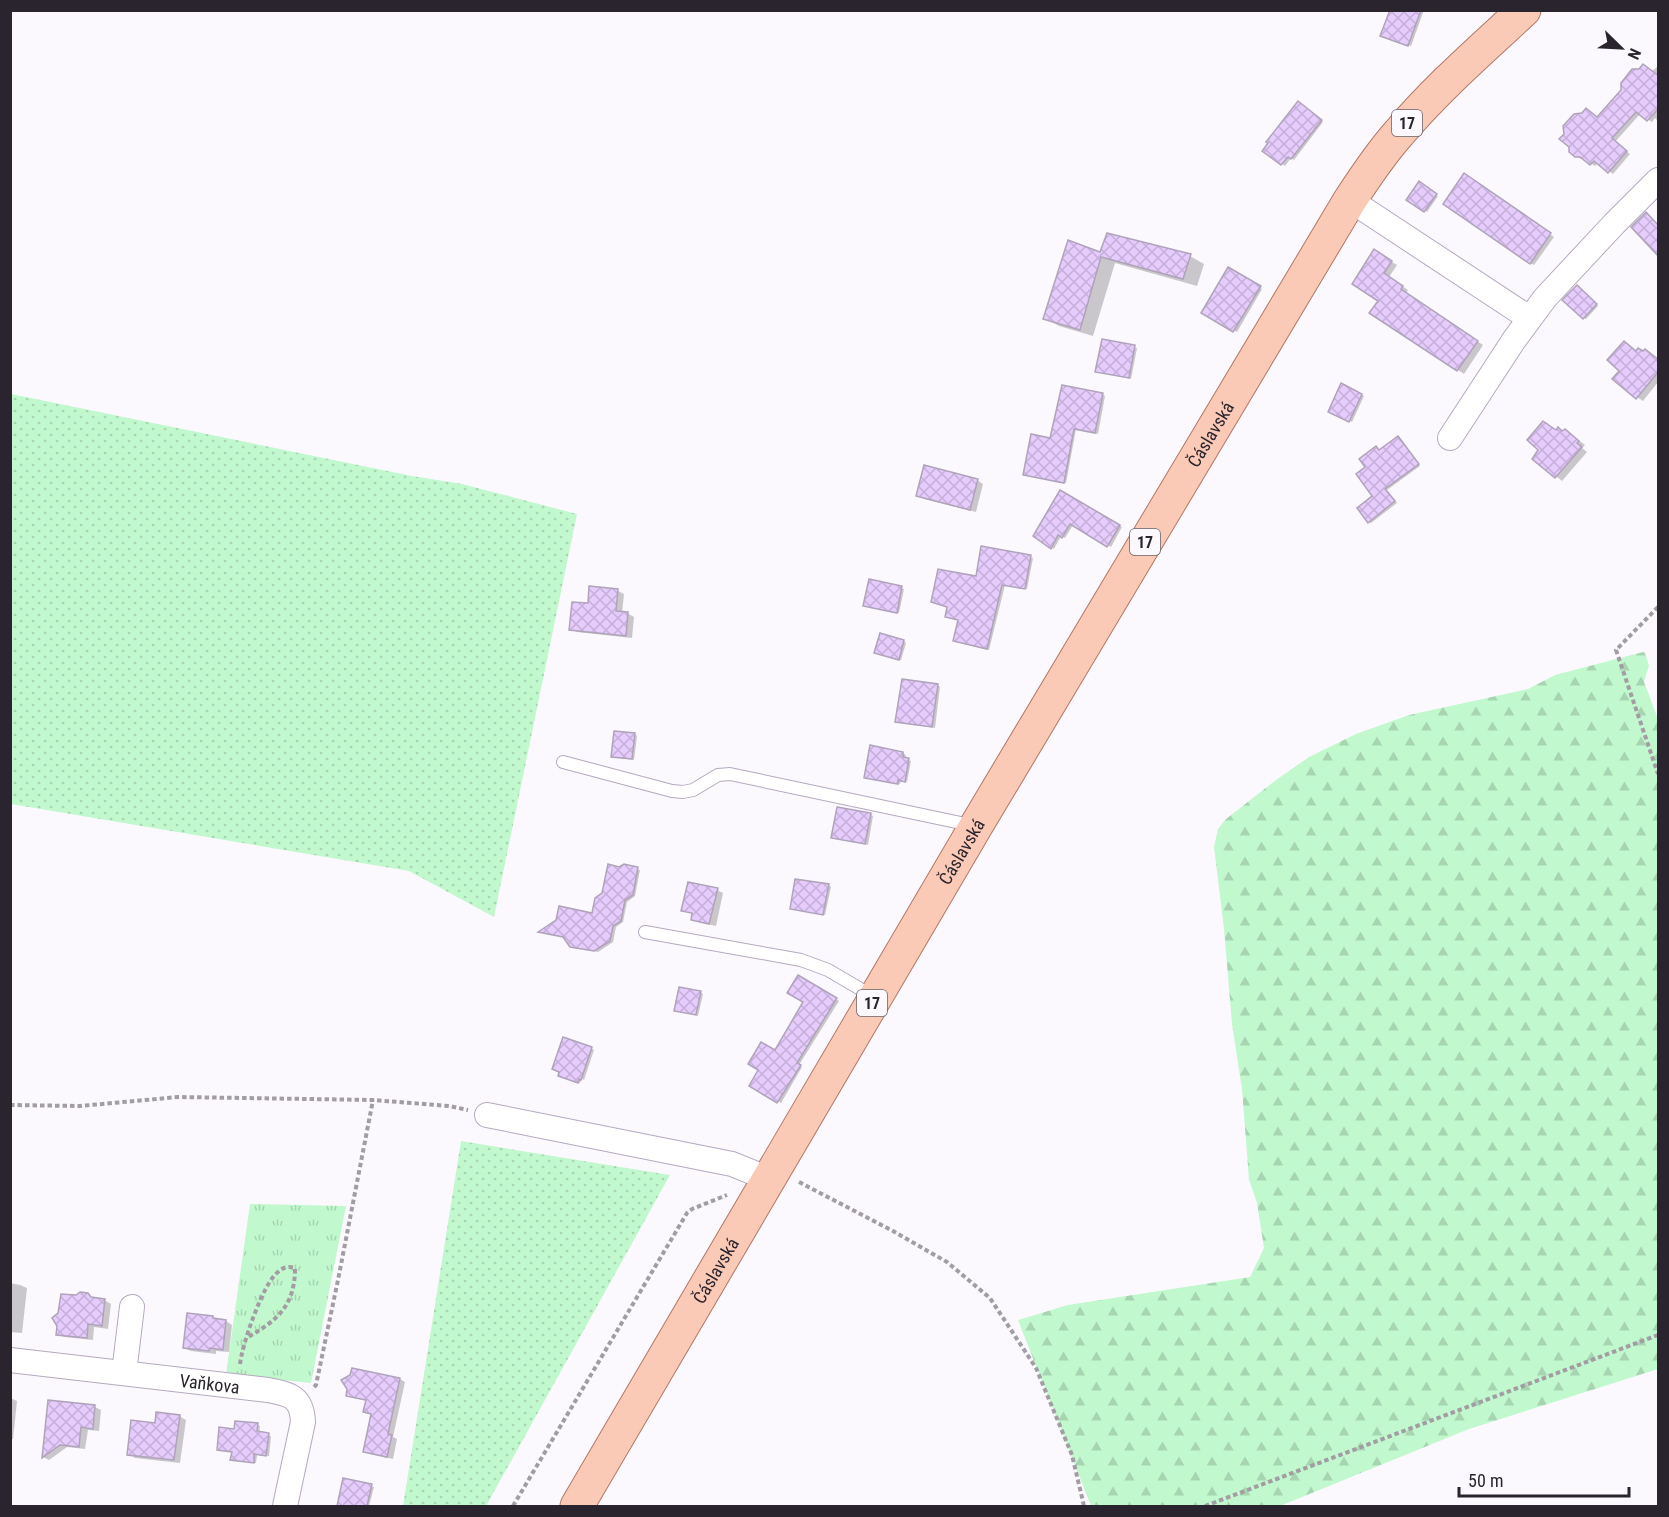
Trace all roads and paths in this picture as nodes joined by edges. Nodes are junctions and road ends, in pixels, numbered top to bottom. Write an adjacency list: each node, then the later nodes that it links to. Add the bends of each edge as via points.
1 (1524, 10): 3 (main road, Čáslavská / 17, via 1420,109)
2 (1659, 180): 4 (street, via 1576,263)
3 (1350, 200): 4 (street); 9 (main road, Čáslavská / 17)
4 (1529, 318): 5 (street)
5 (1450, 438)
6 (1659, 607): 8 (path, via 1616,650)
7 (563, 762): 9 (lane, via 683,792 718,775 730,774)
8 (1659, 774)
9 (976, 826): 11 (main road, Čáslavská / 17)
10 (645, 932): 11 (lane, via 801,960 828,970)
11 (875, 998): 15 (main road, Čáslavská / 17)
12 (373, 1100): 13 (path, via 178,1097 80,1106); 14 (path, via 449,1106); 22 (path, via 316,1385)
13 (10, 1105)
14 (487, 1115): 15 (street)
15 (772, 1174): 24 (main road, Čáslavská / 17); 25 (path, via 893,1231 947,1262 990,1298 1036,1368 1071,1455)
16 (132, 1307): 20 (street)
17 (1659, 1335): 26 (path)
18 (246, 1338): 18 (path, via 273,1277 284,1268 295,1268 286,1307); 21 (path)
19 (10, 1360): 20 (street, Vaňkova)
20 (124, 1372): 21 (street, Vaňkova)
21 (237, 1386): 22 (street, Vaňkova, via 280,1392)
22 (298, 1402): 23 (street, via 303,1422)
23 (285, 1506)
24 (577, 1506)
25 (1084, 1506)
26 (1205, 1506)

